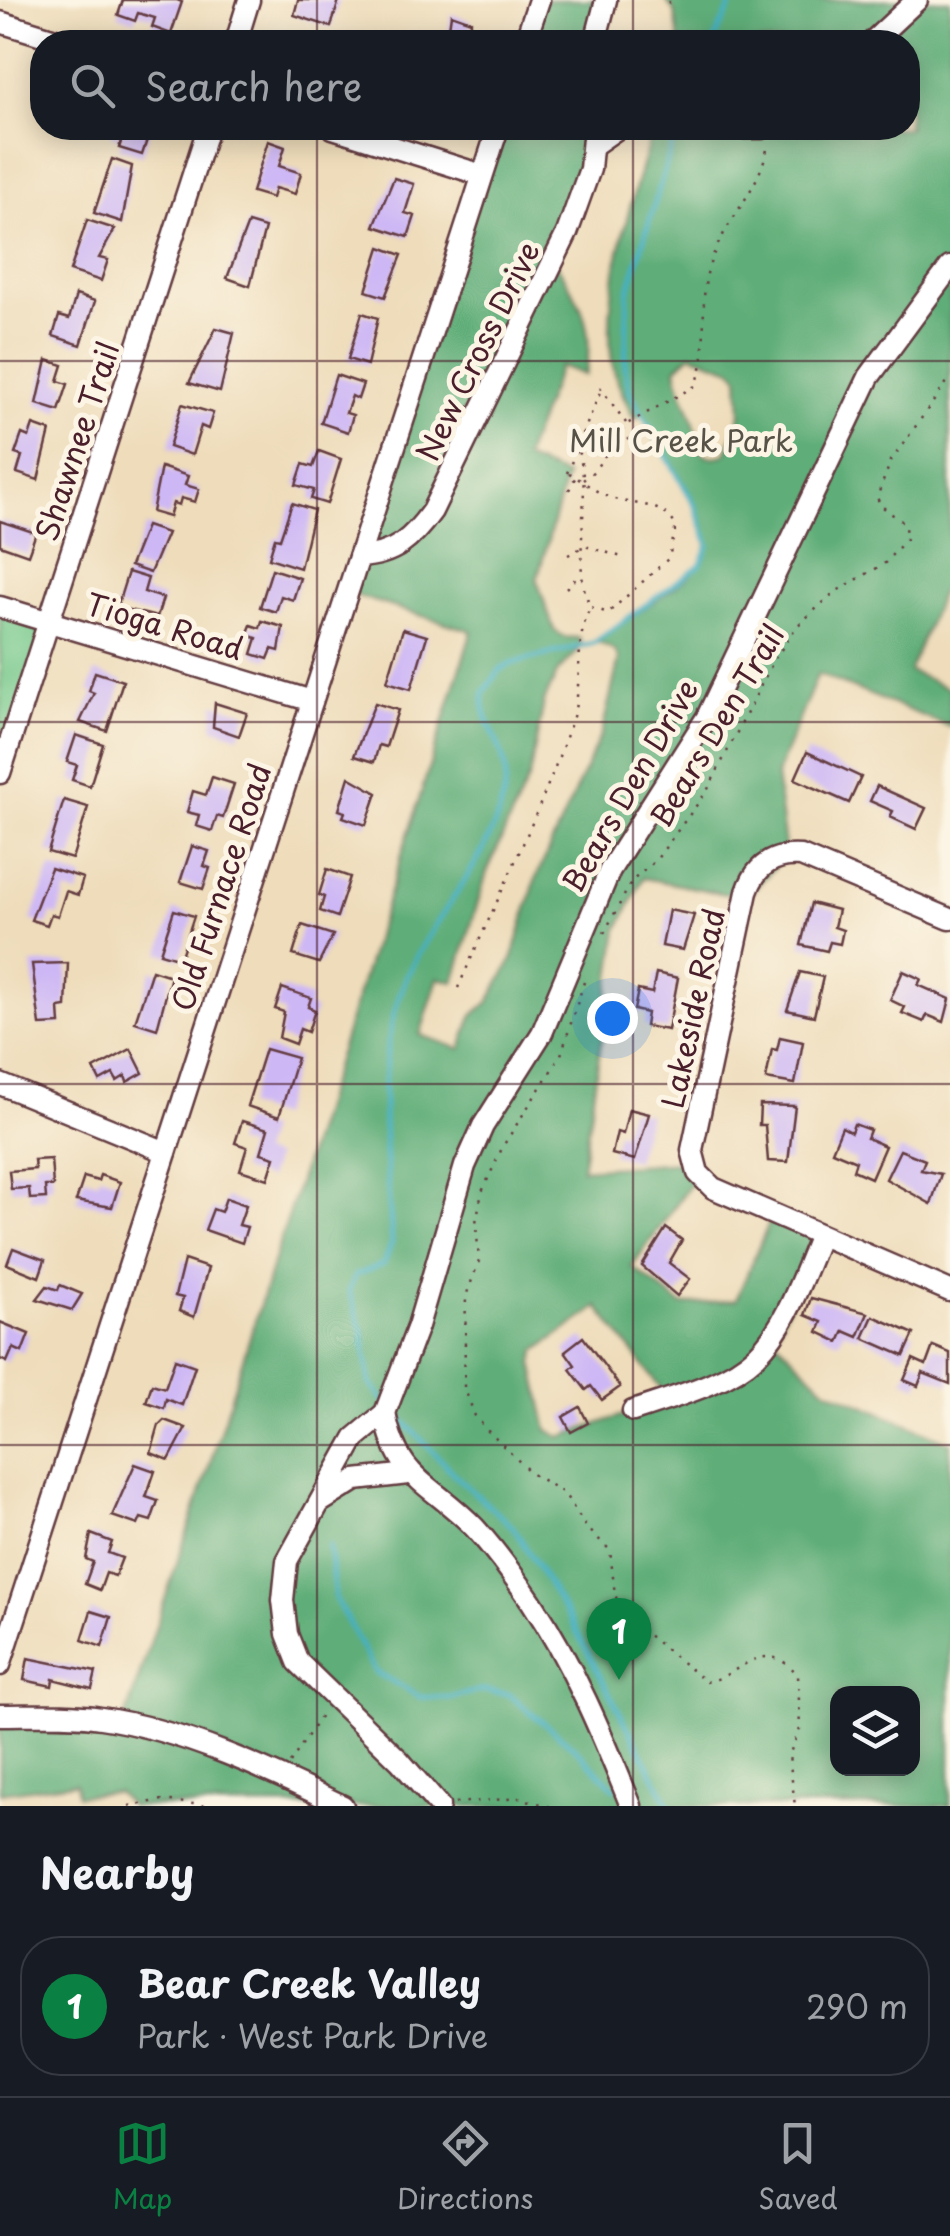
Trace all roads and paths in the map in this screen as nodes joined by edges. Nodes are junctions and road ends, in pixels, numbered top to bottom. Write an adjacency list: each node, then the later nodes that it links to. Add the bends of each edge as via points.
1 (249, 0): 6 (street)
2 (539, 0): 7 (street)
3 (606, 0): 8 (street)
4 (916, 0): 9 (street)
5 (0, 22): 10 (street)
6 (240, 30)
7 (529, 30)
8 (597, 30)
9 (885, 30)
10 (30, 31)
11 (204, 140): 38 (street, Shawnee Trail)
12 (371, 140): 16 (street)
13 (494, 140): 16 (street, Old Furnace Road)
14 (593, 140): 30 (street, New Cross Drive, via 567,233 432,510 403,546)
15 (764, 140): 19 (path, via 761,172 720,237 706,276 700,377 691,391)
16 (482, 175): 30 (street, Old Furnace Road)
17 (950, 267): 50 (street, Bears Den Drive, via 869,377 707,717 610,870 542,1033 483,1126)
18 (950, 378): 42 (path, Bears Den Trail, via 892,461 877,497 904,523 907,538 884,564 835,592 797,626 707,791 632,881)
19 (627, 424): 20 (path); 22 (path, via 601,387)
20 (622, 429): 21 (path); 24 (path)
21 (628, 441)
22 (578, 451): 23 (path, via 568,473); 24 (path)
23 (576, 477): 24 (path); 25 (path)
24 (582, 480): 27 (path); 28 (path)
25 (569, 490)
26 (619, 490): 27 (path)
27 (616, 500): 35 (path, via 670,517 676,526 673,548 613,611)
28 (584, 546): 29 (path); 31 (path); 32 (path)
29 (568, 555)
30 (358, 557): 39 (street, Old Furnace Road)
31 (625, 558)
32 (582, 573): 33 (path); 35 (path)
33 (566, 588)
34 (0, 607): 38 (street, Tioga Road)
35 (591, 607): 36 (path)
36 (588, 614): 37 (path); 44 (path, via 573,716)
37 (580, 616)
38 (49, 622): 39 (street, Tioga Road); 40 (street, Shawnee Trail)
39 (312, 701): 46 (street, Old Furnace Road)
40 (0, 774)
41 (950, 918): 47 (street, Lakeside Road, via 801,856 776,858 758,870 748,892 692,1150 703,1180)
42 (603, 936)
43 (588, 971): 66 (path, via 562,1055 503,1146 482,1192 479,1262 466,1296 464,1387 486,1430 564,1494 610,1550 618,1605 636,1629 706,1682 766,1656 784,1660 798,1674 800,1729 790,1756)
44 (458, 988)
45 (0, 1084): 46 (street)
46 (166, 1152): 53 (street, Old Furnace Road)
47 (820, 1234): 48 (street); 49 (street, via 790,1309 758,1357 734,1376)
48 (950, 1291)
49 (633, 1411)
50 (385, 1412): 51 (street); 52 (street, via 355,1438)
51 (408, 1474): 52 (street, via 356,1480); 65 (street, via 476,1529 531,1602 576,1682)
52 (318, 1503): 54 (street, via 293,1543 283,1600 298,1662)
53 (0, 1665)
54 (332, 1698): 56 (path); 62 (street)
55 (0, 1715): 56 (street, via 104,1718)
56 (282, 1777): 61 (street)
57 (490, 1798): 62 (path); 63 (path); 64 (path)
58 (154, 1804): 59 (path); 60 (path)
59 (129, 1806)
60 (208, 1806)
61 (343, 1806)
62 (438, 1806)
63 (490, 1806)
64 (549, 1806)
65 (631, 1806)
66 (796, 1806)

